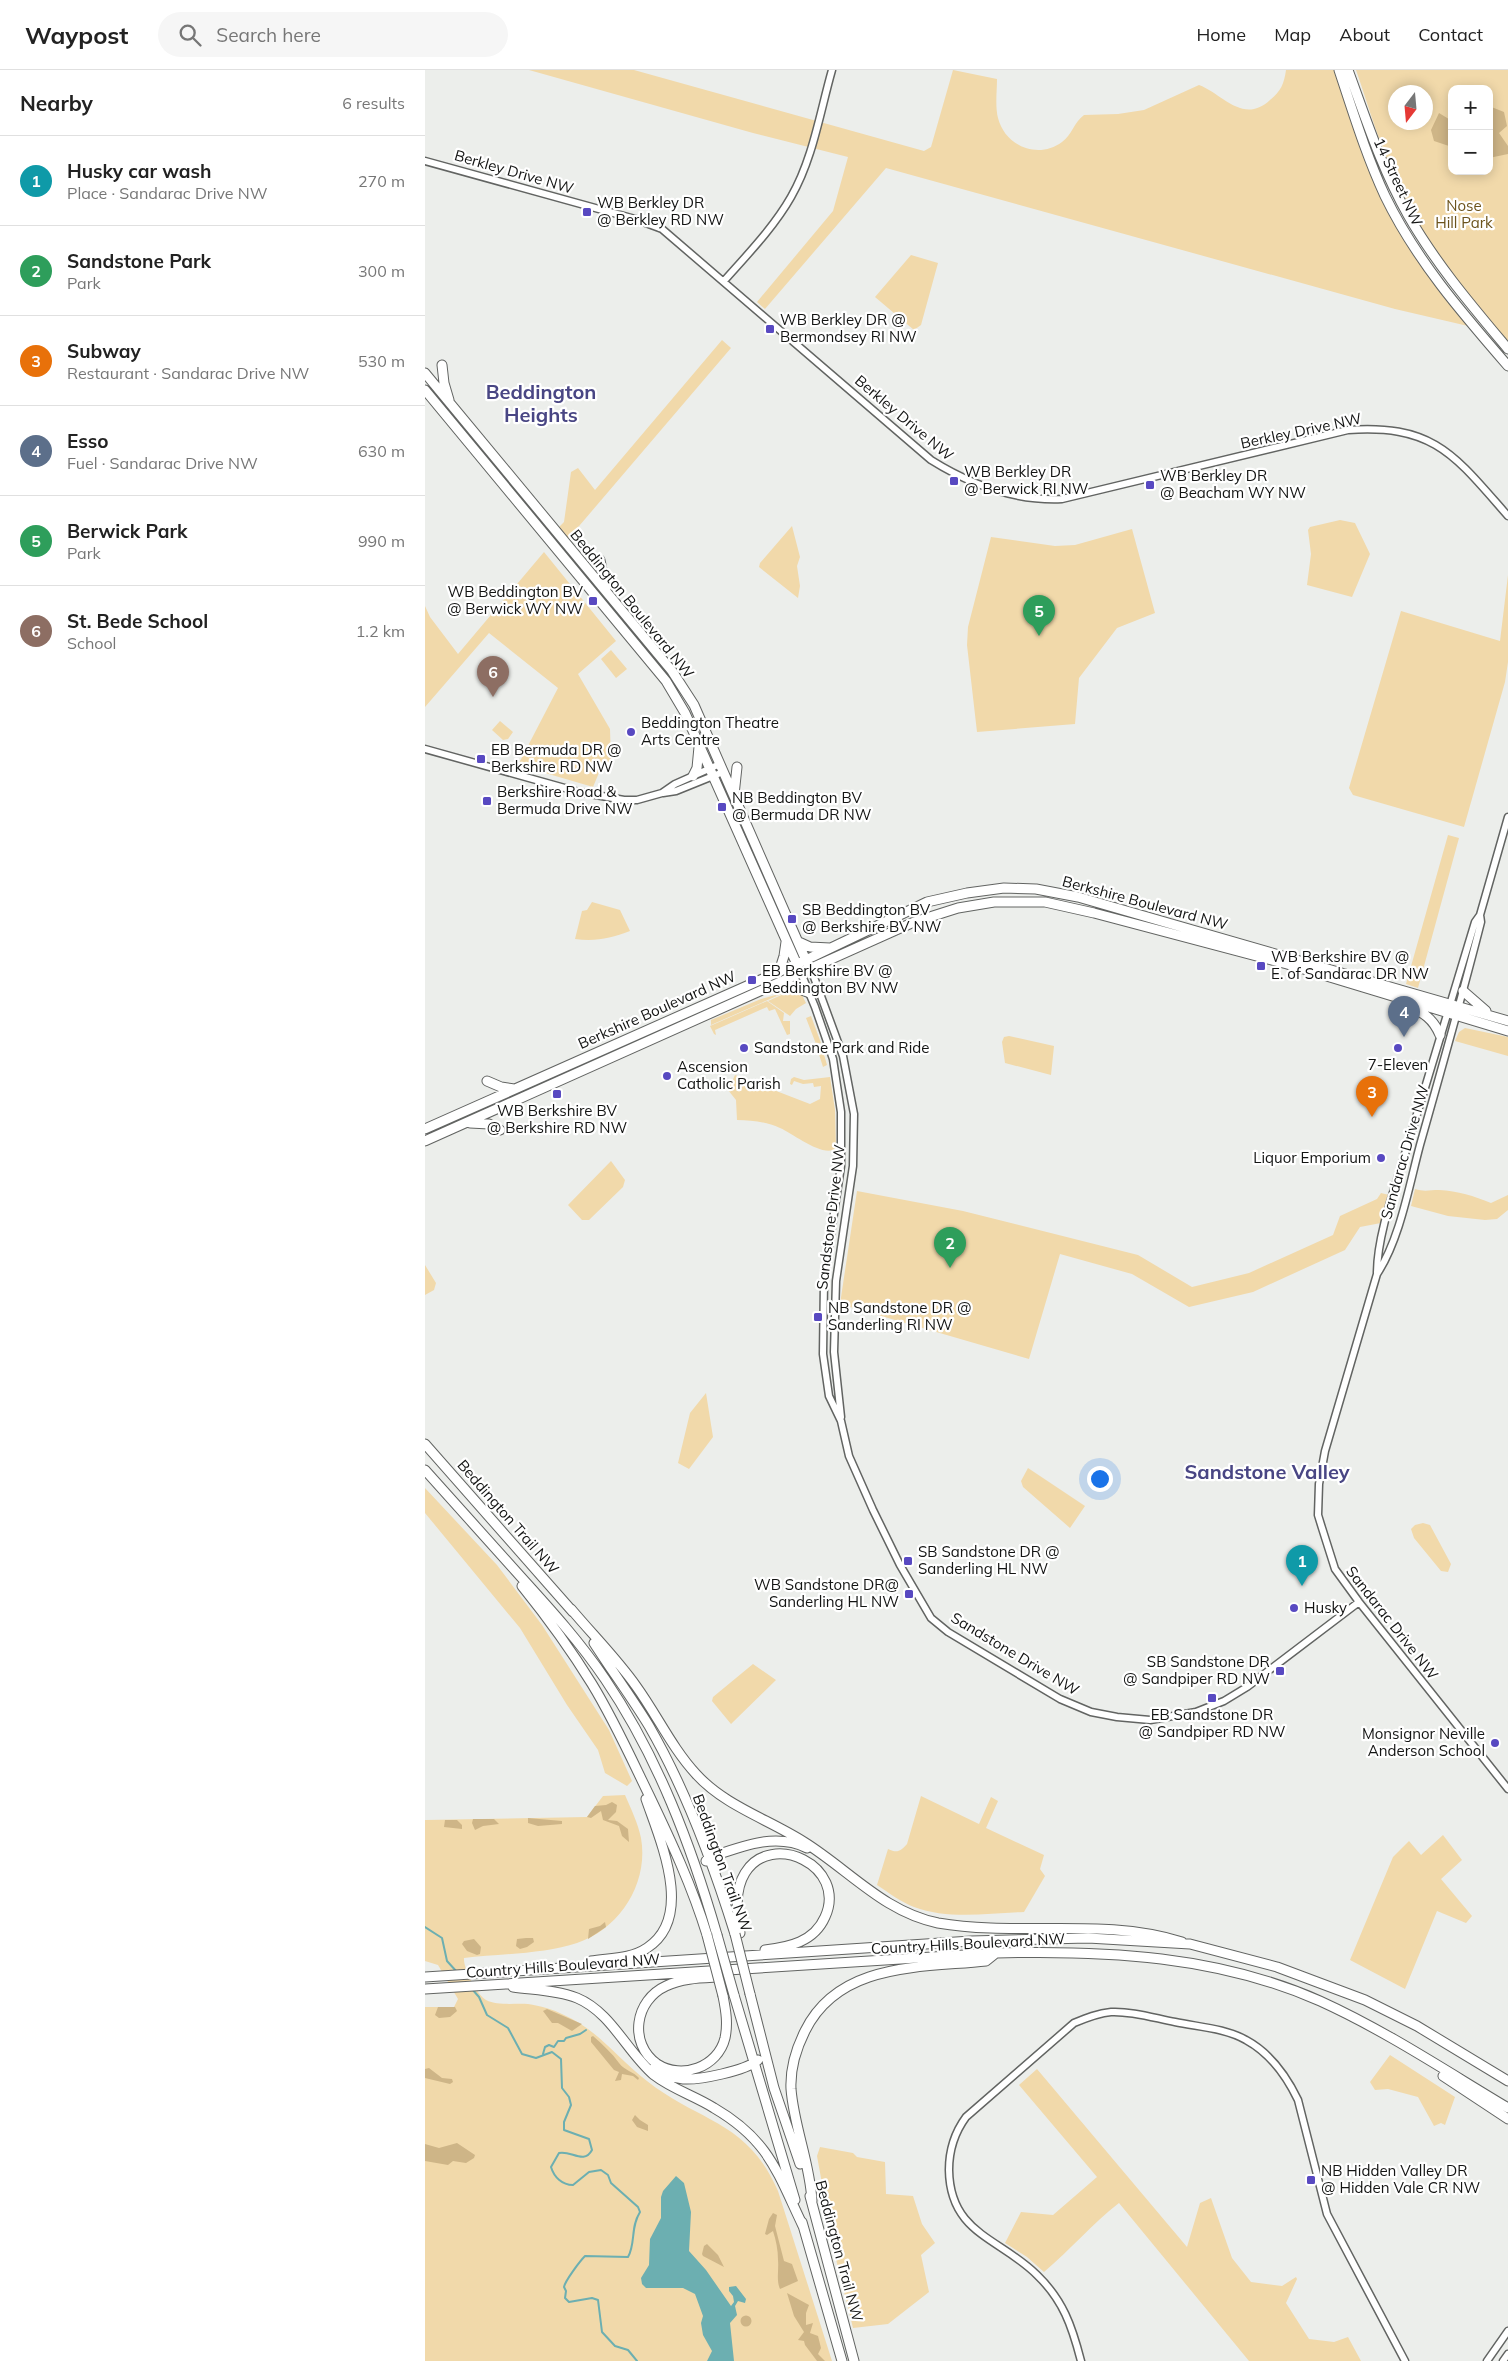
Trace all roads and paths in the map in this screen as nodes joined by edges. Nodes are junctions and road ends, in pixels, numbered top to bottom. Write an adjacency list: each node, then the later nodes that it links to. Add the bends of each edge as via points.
1 (832, 70): 5 (street, via 797,187 780,214)
2 (1339, 70): 8 (main road, 14 Street NW, via 1359,131 1400,223 1439,284)
3 (1348, 70): 6 (main road, 14 Street NW, via 1392,184 1407,214 1447,276)
4 (425, 161): 5 (street, Berkley Drive NW, via 655,226 672,236)
5 (724, 280): 12 (street, Berkley Drive NW, via 931,460 965,480 997,491 1042,500 1076,497 1348,430 1377,428 1428,440 1456,457)
6 (1508, 349)
7 (442, 365): 11 (main road)
8 (1508, 366)
9 (425, 373): 11 (main road, Beddington Boulevard NW)
10 (425, 390): 15 (main road, Beddington Boulevard NW, via 666,681)
11 (451, 405): 14 (main road, Beddington Boulevard NW)
12 (1508, 516)
13 (600, 560): 14 (main road)
14 (606, 592): 18 (main road, Beddington Boulevard NW, via 672,671 694,706)
15 (699, 744): 19 (main road, Beddington Boulevard NW); 20 (main road)
16 (425, 749): 21 (street, via 598,797 637,800)
17 (737, 767): 22 (main road)
18 (721, 768): 19 (street); 22 (main road, Beddington Boulevard NW)
19 (711, 773): 20 (street); 21 (street, via 676,791); 25 (main road, Beddington Boulevard NW)
20 (693, 776): 21 (street)
21 (662, 793)
22 (733, 795): 26 (main road, Beddington Boulevard NW)
23 (1508, 817): 24 (street)
24 (1480, 915): 32 (street, via 1481,922); 35 (street, via 1475,922)
25 (786, 941): 29 (main road, Beddington Boulevard NW); 30 (main road)
26 (799, 942): 27 (main road, via 810,947); 28 (main road, Beddington Boulevard NW)
27 (830, 948): 28 (main road, Berkshire Boulevard NW); 35 (main road, Berkshire Boulevard NW, via 927,902 1004,888 1036,889 1078,896)
28 (808, 964): 29 (main road, Berkshire Boulevard NW); 34 (main road, Berkshire Boulevard NW, via 914,922 959,908 993,902 1045,902 1287,964); 47 (street, Sandstone Drive NW, via 843,1056 854,1114 853,1166 836,1281 834,1352)
29 (799, 969): 30 (main road, Berkshire Boulevard NW); 31 (main road, Berkshire Boulevard NW); 33 (street, Sandstone Drive NW)
30 (779, 972): 41 (main road, Berkshire Boulevard NW)
31 (775, 985): 33 (main road, via 792,986); 42 (main road, Berkshire Boulevard NW)
32 (1463, 991): 35 (street); 36 (main road)
33 (810, 993): 47 (street, Sandstone Drive NW, via 833,1059 841,1112 841,1166 823,1280 823,1354 829,1396)
34 (1393, 996): 35 (main road, Berkshire Boulevard NW); 39 (main road, via 1430,1017)
35 (1452, 1009): 36 (main road, Berkshire Boulevard NW); 38 (main road, Berkshire Boulevard NW); 39 (street, Sandarac Drive NW); 46 (street, Sandarac Drive NW, via 1403,1208 1386,1261)
36 (1497, 1018): 37 (main road, Berkshire Boulevard NW)
37 (1508, 1021)
38 (1508, 1031)
39 (1440, 1034): 46 (street, Sandarac Drive NW, via 1393,1193 1377,1259)
40 (487, 1081): 41 (main road)
41 (515, 1089): 43 (main road, Berkshire Boulevard NW)
42 (465, 1123): 44 (main road, via 489,1124); 45 (main road, Berkshire Boulevard NW)
43 (425, 1129)
44 (500, 1130)
45 (425, 1141)
46 (1377, 1274): 51 (street, Sandarac Drive NW, via 1325,1451 1319,1484 1318,1515 1326,1544 1335,1569)
47 (841, 1421): 51 (street, Sandstone Drive NW, via 849,1456 873,1510 931,1618 1025,1679 1091,1712 1150,1720 1196,1712 1224,1701)
48 (425, 1444): 52 (main road, Beddington Trail NW)
49 (425, 1470): 50 (main road, Beddington Trail NW)
50 (452, 1500): 53 (main road, via 553,1625 592,1684); 57 (main road, Beddington Trail NW, via 569,1631 606,1680 661,1781)
51 (1359, 1602): 54 (street, Sandarac Drive NW)
52 (571, 1609): 55 (main road, Beddington Trail NW, via 653,1733); 56 (main road, via 635,1685 696,1774 726,1799 804,1842)
53 (628, 1752): 62 (main road, bridge, via 675,1848 695,1898 707,1935 723,1996 727,2022 719,2052 708,2063 686,2071 673,2070 658,2064 647,2054 640,2041 639,2018 646,2001 665,1986 686,1979 787,1971); 63 (main road, via 660,1841 671,1889 670,1916 660,1938 647,1949 630,1956 579,1962)
54 (1508, 1789)
55 (708, 1858): 56 (main road, via 765,1841 802,1846); 57 (main road); 58 (main road, Beddington Trail NW)
56 (827, 1859): 59 (main road, via 886,1903 910,1916 963,1927 1133,1931)
57 (701, 1877): 69 (main road, Beddington Trail NW, bridge)
58 (737, 1934): 61 (main road, via 738,1895 745,1873 757,1861 775,1855 799,1857 809,1861 823,1875 829,1902 817,1932 791,1946 750,1951); 68 (main road, Beddington Trail NW, bridge)
59 (1190, 1944): 61 (main road, Country Hills Boulevard NW, via 1088,1938 1007,1939); 71 (main road, Country Hills Boulevard NW, via 1277,1967 1338,1988 1393,2013)
60 (996, 1953): 62 (main road, Country Hills Boulevard NW); 67 (main road, Country Hills Boulevard NW, via 1114,1954 1215,1967 1318,2000); 77 (main road, via 986,1961 883,1971 866,1976 834,1994 817,2011 799,2042 791,2076 798,2136)
61 (733, 1958): 63 (main road, Country Hills Boulevard NW)
62 (811, 1966): 65 (main road, Country Hills Boulevard NW)
63 (569, 1967): 64 (main road, Country Hills Boulevard NW)
64 (429, 1977)
65 (492, 1984): 66 (main road, Country Hills Boulevard NW); 70 (main road, via 578,1998 595,2009)
66 (425, 1989)
67 (1375, 2029): 74 (main road, via 1413,2046); 75 (main road, Country Hills Boulevard NW); 76 (main road)
68 (764, 2049): 69 (main road); 77 (main road, Beddington Trail NW)
69 (753, 2064): 70 (main road, via 691,2079 670,2076); 78 (main road, Beddington Trail NW)
70 (647, 2066): 78 (main road, via 659,2079 715,2108 748,2130 766,2151)
71 (1484, 2066): 72 (main road); 73 (main road, Country Hills Boulevard NW)
72 (1508, 2076)
73 (1508, 2082)
74 (1508, 2102)
75 (1508, 2108)
76 (1508, 2118)
77 (812, 2201): 82 (main road, Beddington Trail NW)
78 (803, 2226): 81 (main road, Beddington Trail NW)
79 (1508, 2332): 85 (street)
80 (1508, 2354): 86 (street)
81 (842, 2361)
82 (854, 2361)
83 (1081, 2361): 84 (street, via 1074,2333 1061,2303 1038,2275 971,2227 957,2208 949,2185 949,2167 957,2129 965,2117 1074,2023 1110,2012 1223,2031 1245,2040 1270,2057 1291,2084 1298,2100 1327,2214)
84 (1406, 2361)
85 (1487, 2361)
86 (1503, 2361)

